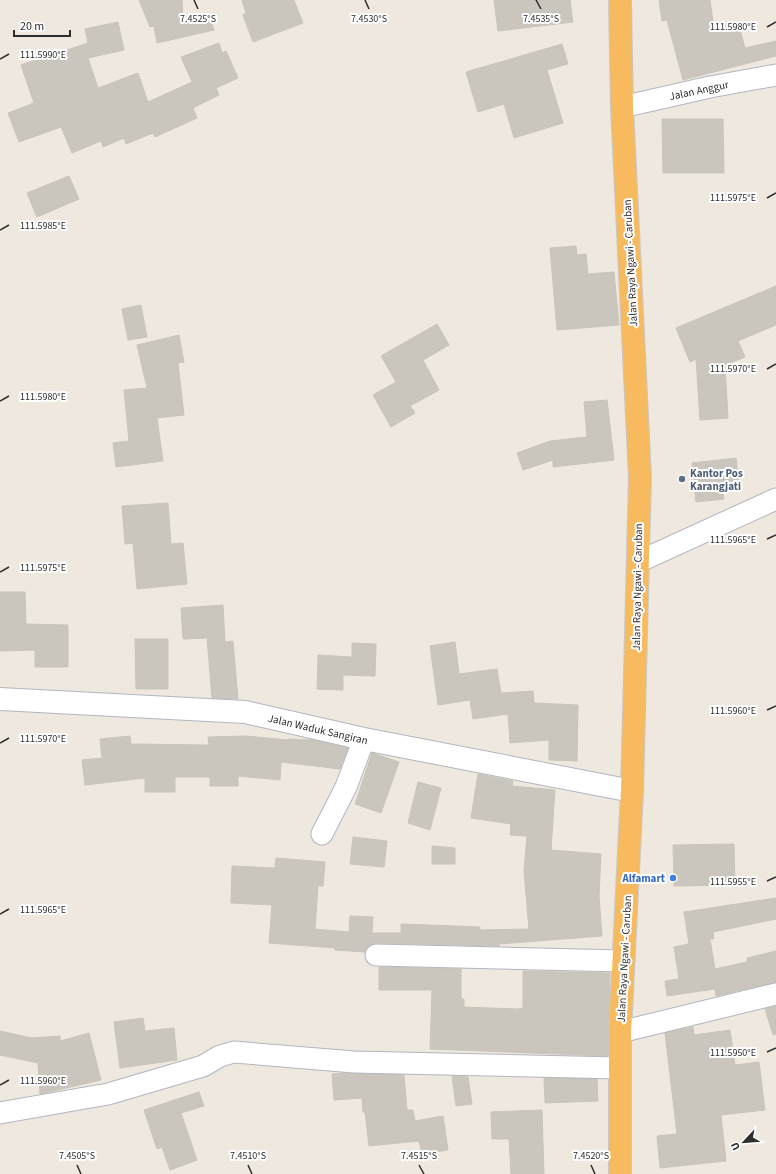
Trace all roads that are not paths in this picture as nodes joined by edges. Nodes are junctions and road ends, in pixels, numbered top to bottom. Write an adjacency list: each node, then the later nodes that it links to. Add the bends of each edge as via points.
1 (620, 0): 3 (highway, Jalan Raya Ngawi - Caruban)
2 (776, 75): 3 (street, Jalan Anggur)
3 (622, 107): 5 (highway, Jalan Raya Ngawi - Caruban, via 640,478)
4 (776, 499): 5 (street)
5 (638, 562): 8 (highway, Jalan Raya Ngawi - Caruban)
6 (0, 700): 7 (street, Jalan Waduk Sangiran, via 245,712)
7 (364, 739): 8 (street, Jalan Waduk Sangiran); 9 (street, via 346,787)
8 (632, 791): 11 (highway, Jalan Raya Ngawi - Caruban)
9 (322, 834)
10 (376, 955): 11 (street)
11 (623, 961): 13 (highway, Jalan Raya Ngawi - Caruban)
12 (776, 994): 13 (street)
13 (620, 1032): 14 (highway, Jalan Raya Ngawi - Caruban)
14 (619, 1068): 15 (street, via 354,1062 234,1052 220,1056 203,1066 108,1094); 16 (highway, Jalan Raya Ngawi - Caruban)
15 (0, 1113)
16 (620, 1174)

